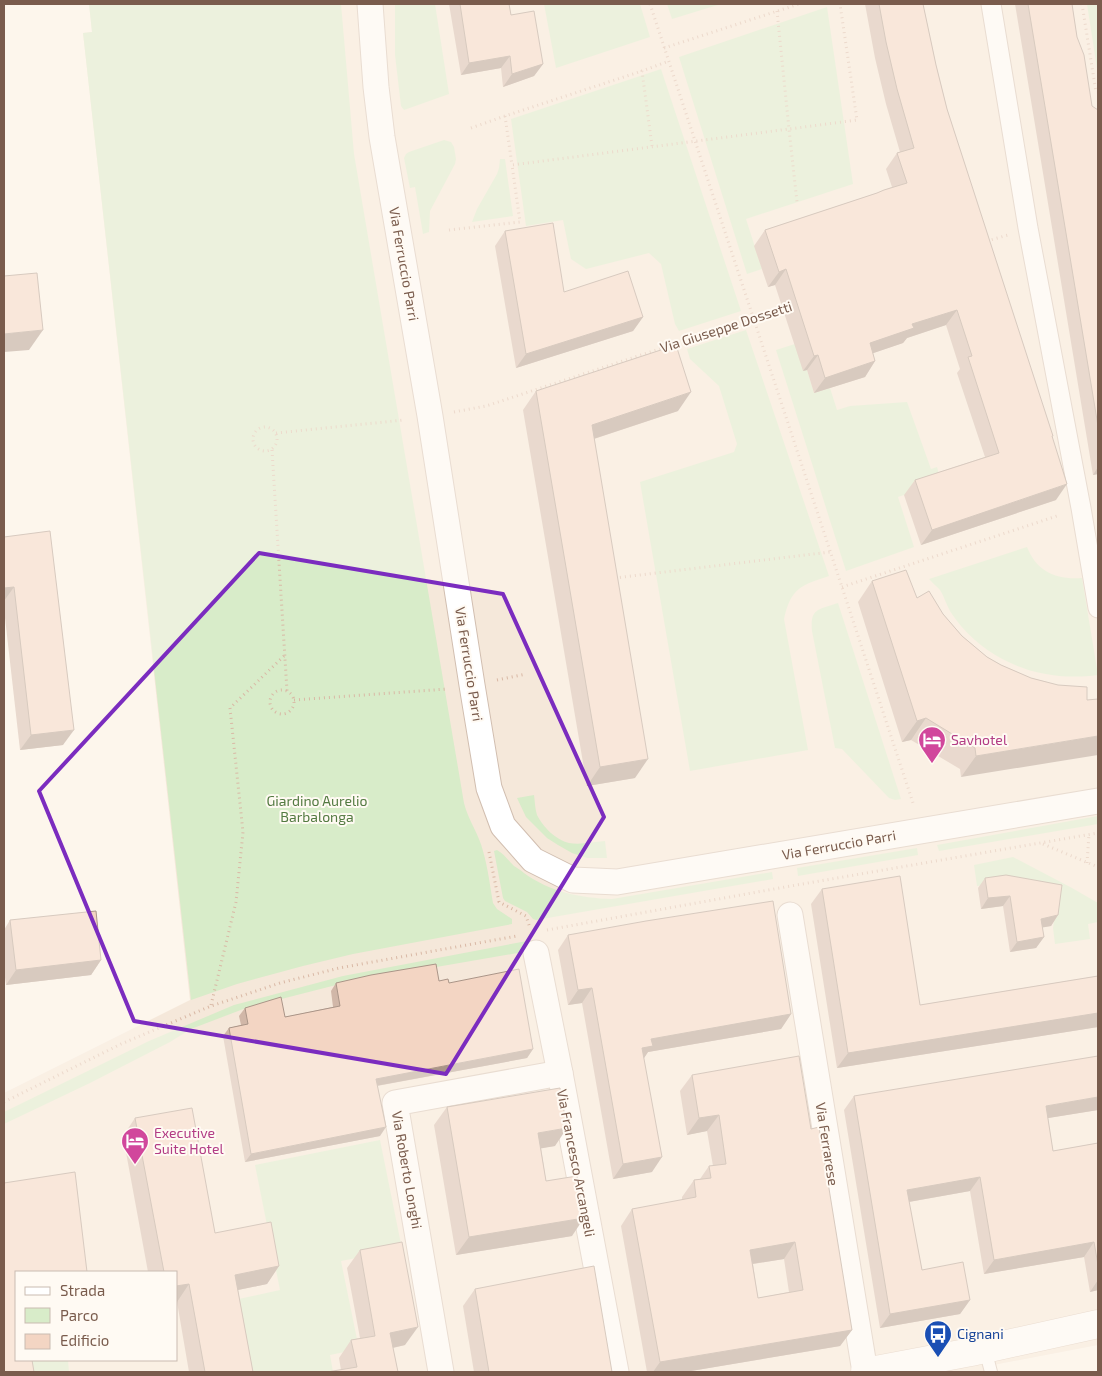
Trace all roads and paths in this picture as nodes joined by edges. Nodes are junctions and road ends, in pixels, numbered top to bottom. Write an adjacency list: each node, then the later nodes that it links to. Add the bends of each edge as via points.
1 (370, 4): 39 (street, Via Ferruccio Parri, via 382,137 489,788 503,826 533,860 572,880 617,882)
2 (650, 4): 8 (path)
3 (799, 4): 7 (path)
4 (840, 4): 14 (path, via 857,120)
5 (992, 4): 19 (street)
6 (1082, 4): 11 (path)
7 (777, 11): 8 (path); 14 (path)
8 (664, 48): 9 (path)
9 (669, 61): 10 (path); 15 (path)
10 (642, 70): 12 (path); 16 (path)
11 (1098, 92)
12 (505, 116): 13 (path); 17 (path)
13 (471, 128)
14 (789, 129): 15 (path); 18 (path)
15 (694, 140): 16 (path); 23 (path)
16 (652, 146): 17 (path)
17 (512, 164): 20 (path, via 520,222)
18 (797, 202)
19 (1028, 228): 21 (path); 28 (street)
20 (449, 230)
21 (980, 244)
22 (791, 306): 23 (path, Via Giuseppe Dossetti)
23 (753, 318): 24 (path, Via Giuseppe Dossetti); 29 (path)
24 (482, 407)
25 (406, 420): 26 (path)
26 (276, 433): 27 (path, via 278,441); 27 (path, via 270,428 261,428 253,437 257,449 264,452)
27 (272, 450): 33 (path)
28 (1081, 508): 31 (path); 32 (street)
29 (830, 552): 30 (path); 31 (path)
30 (613, 578)
31 (842, 587): 40 (path)
32 (1098, 608)
33 (285, 655): 37 (path); 48 (path, via 230,708 243,832 236,902)
34 (526, 674): 35 (path)
35 (493, 681)
36 (451, 688): 38 (path)
37 (287, 691): 38 (path); 38 (path, via 278,690 272,696 270,704 274,712 288,713)
38 (294, 700)
39 (1098, 801)
40 (914, 807)
41 (1098, 833): 42 (path)
42 (1089, 834): 43 (path); 44 (path)
43 (1042, 844): 44 (path); 47 (path, via 931,861)
44 (1087, 862): 45 (path)
45 (1098, 867)
46 (790, 915): 55 (street, Via Ferrarese)
47 (533, 940): 48 (path, via 340,968 280,983); 49 (street, Via Francesco Arcangeli)
48 (211, 1006): 50 (path, via 121,1044)
49 (560, 1073): 53 (street, Via Roberto Longhi, via 395,1103); 54 (street, Via Francesco Arcangeli)
50 (4, 1102)
51 (1098, 1324): 52 (main road, Via Ferrarese)
52 (988, 1360): 55 (main road, Via Ferrarese)
53 (441, 1372)
54 (616, 1372)
55 (865, 1372)

